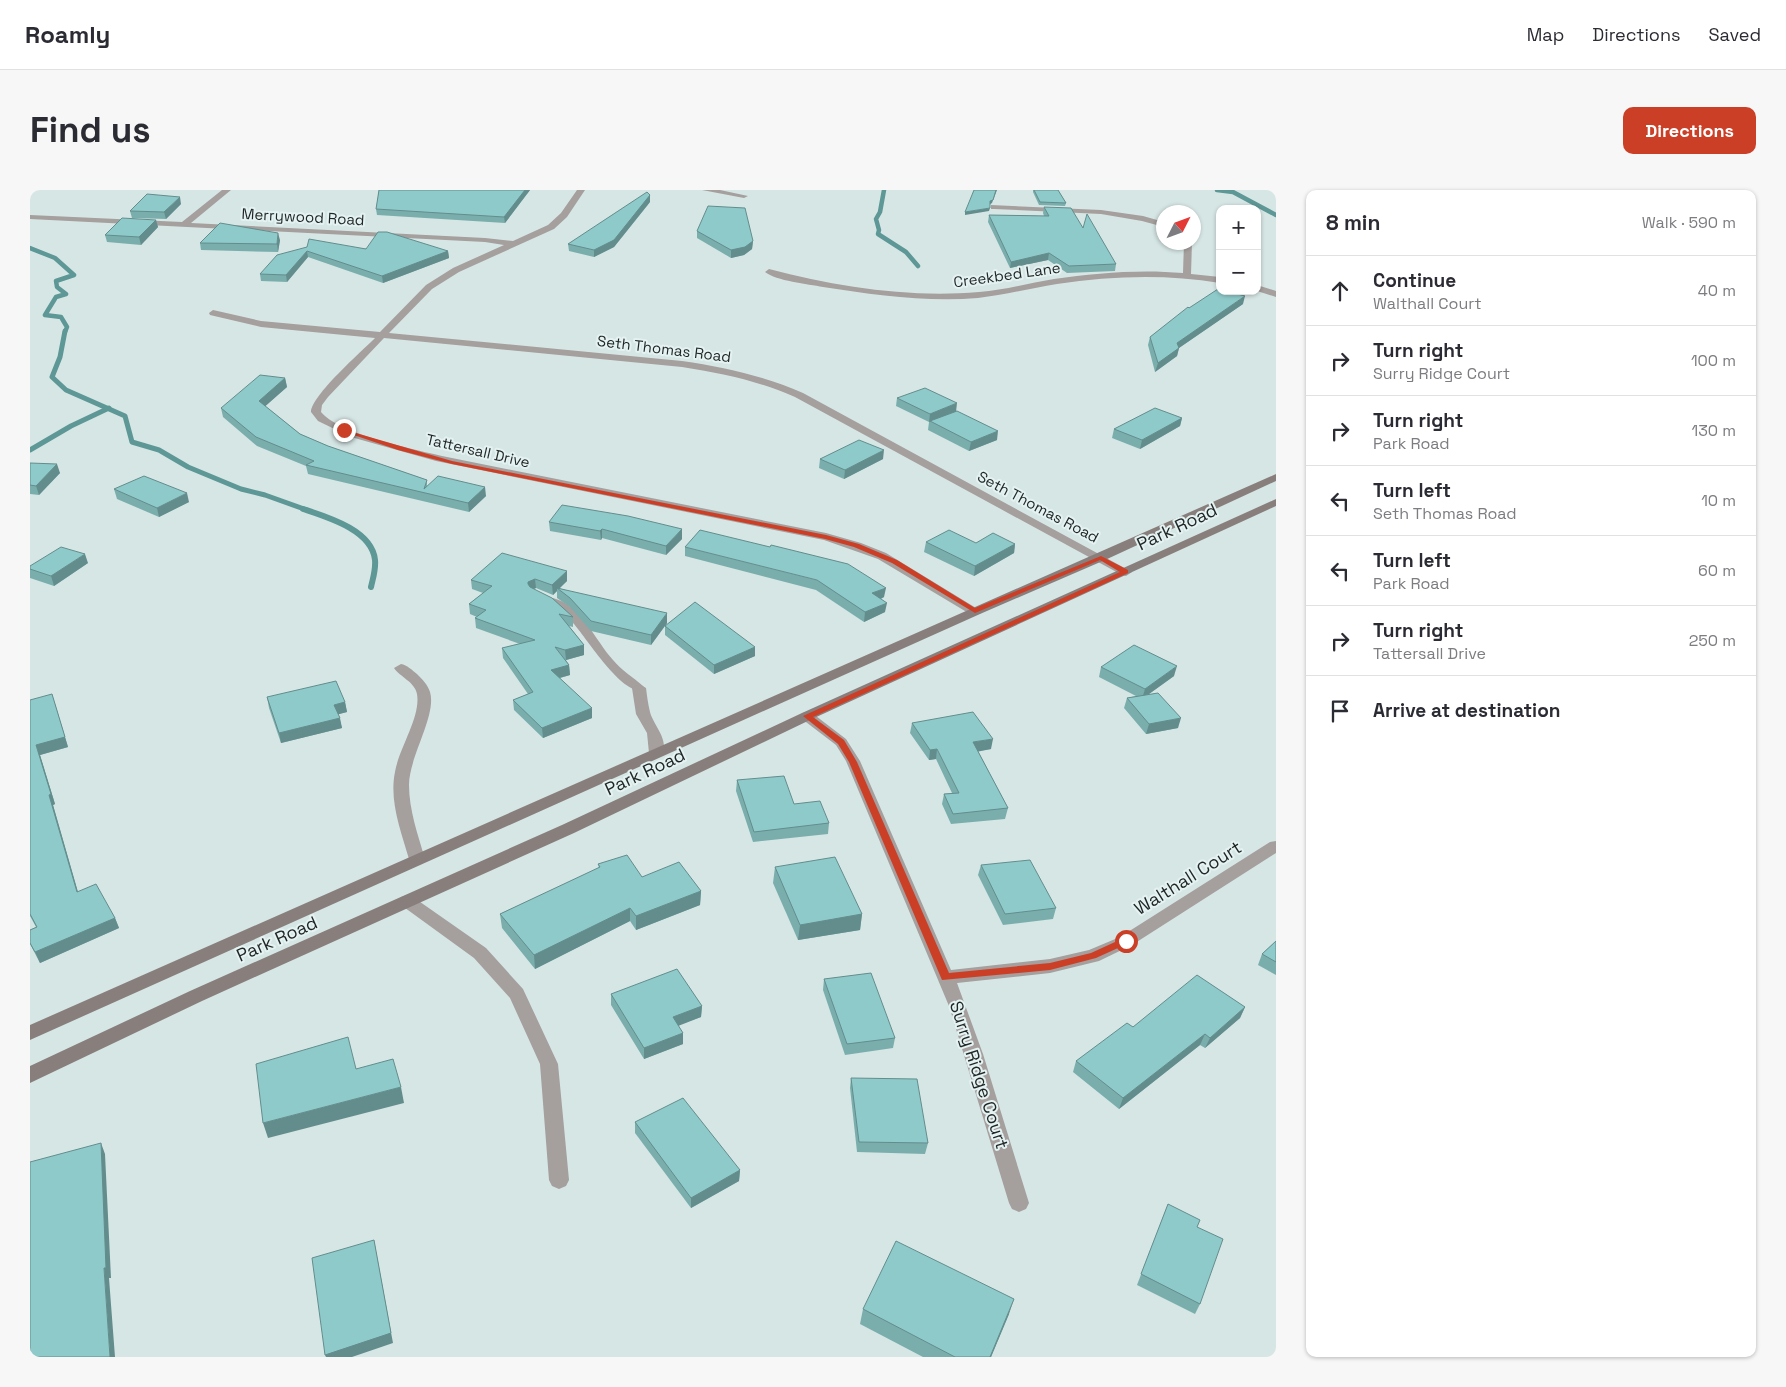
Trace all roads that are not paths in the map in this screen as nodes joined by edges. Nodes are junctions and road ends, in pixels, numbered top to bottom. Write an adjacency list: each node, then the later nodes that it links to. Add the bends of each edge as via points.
1 (227, 190): 8 (street)
2 (581, 190): 9 (street, Tattersall Drive, via 558,222)
3 (706, 190): 4 (street)
4 (744, 196)
5 (994, 207): 7 (street, via 1112,212)
6 (30, 217): 8 (street, Merrywood Road)
7 (1156, 222)
8 (184, 224): 9 (street, Merrywood Road)
9 (514, 244): 17 (street, Tattersall Drive, via 441,279 419,296)
10 (1188, 250): 12 (street)
11 (769, 272): 12 (street, Creekbed Lane, via 853,289 902,296 942,297 981,295 1114,274)
12 (1187, 275): 13 (street, Creekbed Lane)
13 (1216, 279)
14 (1261, 289): 15 (street)
15 (1276, 294)
16 (213, 312): 17 (street, Seth Thomas Road, via 261,324)
17 (380, 336): 20 (street, Seth Thomas Road, via 682,364 765,381 799,395); 23 (street, Tattersall Drive, via 316,406 320,419 353,433 452,462 826,537 857,546 894,562)
18 (1276, 477): 20 (main road, Park Road)
19 (1276, 502): 21 (main road, Park Road)
20 (1101, 558): 21 (street, Seth Thomas Road); 23 (main road, Park Road)
21 (1126, 572): 26 (main road, Park Road)
22 (542, 596): 25 (lane, via 558,604 576,620 607,661)
23 (975, 611): 27 (main road, Park Road)
24 (400, 668): 29 (street, via 419,684 424,694 423,707 402,773 403,802)
25 (639, 688): 27 (street, via 643,714 654,733)
26 (807, 716): 30 (main road, Park Road); 31 (street, Surry Ridge Court, via 841,742 853,762)
27 (656, 753): 29 (main road, Park Road)
28 (1276, 846): 31 (street, Walthall Court, via 1126,941 1093,956 1050,966)
29 (417, 859): 32 (main road, Park Road)
30 (407, 901): 33 (main road, Park Road); 34 (street, via 480,952 518,994 549,1064)
31 (946, 977): 35 (street, Surry Ridge Court, via 974,1054)
32 (30, 1032)
33 (30, 1075)
34 (559, 1180)
35 (1019, 1203)

